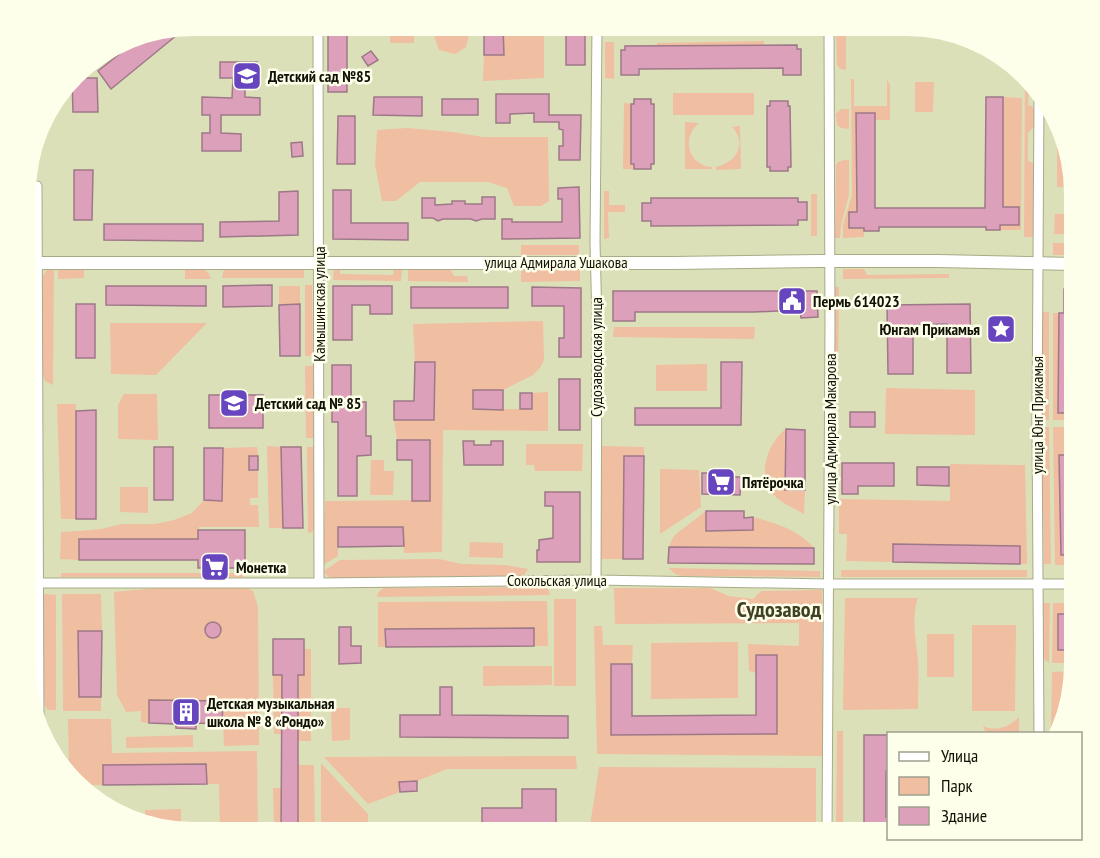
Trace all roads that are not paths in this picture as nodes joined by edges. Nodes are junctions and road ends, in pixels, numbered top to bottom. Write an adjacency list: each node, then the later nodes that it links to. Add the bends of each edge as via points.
1 (318, 36): 9 (street, Камышинская улица)
2 (597, 36): 7 (street, Судозаводская улица)
3 (829, 36): 6 (street, улица Адмирала Макарова)
4 (1039, 108): 10 (street, улица Юнг Прикамья)
5 (37, 186): 8 (street)
6 (830, 261): 7 (street, улица Адмирала Ушакова); 10 (street, улица Адмирала Ушакова); 16 (street, улица Адмирала Макарова)
7 (596, 262): 9 (street, улица Адмирала Ушакова); 13 (street, Судозаводская улица)
8 (37, 263): 9 (street, улица Адмирала Ушакова); 12 (street)
9 (319, 263): 15 (street, Камышинская улица)
10 (1037, 263): 11 (street, улица Адмирала Ушакова); 17 (street, улица Юнг Прикамья)
11 (1064, 264)
12 (38, 485): 14 (street)
13 (596, 580): 15 (street, Сокольская улица); 16 (street, Сокольская улица)
14 (39, 583): 15 (street, Сокольская улица); 19 (street)
15 (319, 583)
16 (828, 584): 17 (street, Сокольская улица); 21 (street, улица Адмирала Макарова)
17 (1037, 584): 18 (street, Сокольская улица); 20 (street, улица Юнг Прикамья)
18 (1064, 584)
19 (39, 695)
20 (1039, 732)
21 (828, 822)

